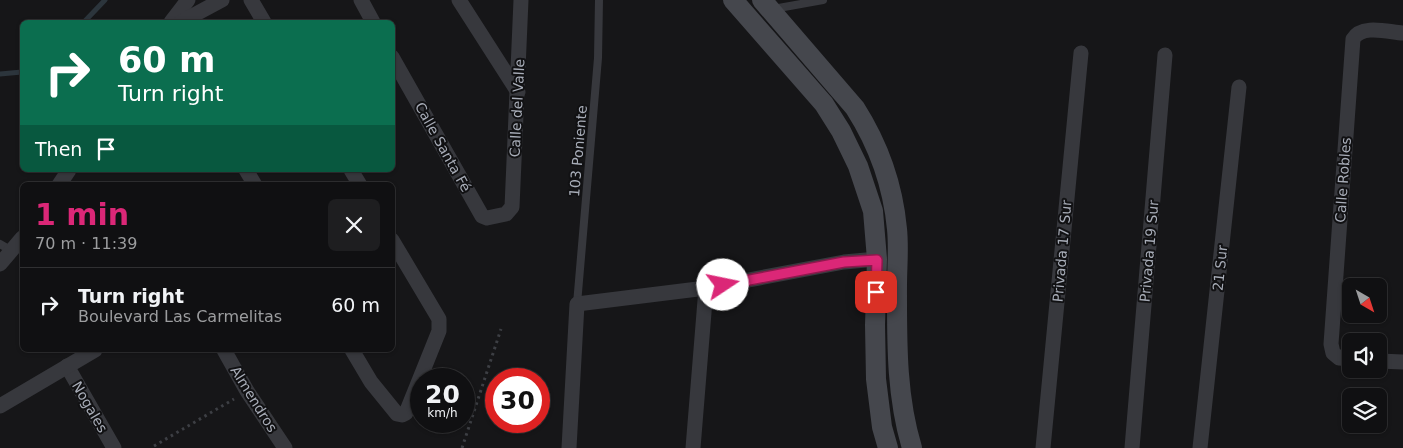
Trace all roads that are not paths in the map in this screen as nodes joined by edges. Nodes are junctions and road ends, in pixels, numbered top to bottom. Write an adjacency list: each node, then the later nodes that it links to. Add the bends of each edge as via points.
1 (188, 0): 11 (street)
2 (222, 0): 12 (street)
3 (251, 0): 13 (street)
4 (361, 0): 14 (street)
5 (459, 0): 20 (street)
6 (521, 0): 20 (street, Calle del Valle)
7 (599, 0): 30 (lane, 103 Poniente, via 598,58)
8 (733, 0): 22 (main road, via 824,104 858,166)
9 (823, 0): 10 (lane)
10 (766, 5): 21 (main road, via 855,108 867,127 885,171)
11 (173, 20)
12 (185, 20)
13 (263, 20)
14 (372, 20)
15 (1403, 33): 34 (street, Calle Robles, via 1365,30 1353,39 1331,344 1333,353)
16 (1081, 53): 45 (street, Privada 17 Sur)
17 (1165, 55): 46 (street, Privada 19 Sur)
18 (395, 61): 23 (street, Calle Santa Fé, via 482,216)
19 (1239, 87): 47 (street, 21 Sur)
20 (518, 92): 23 (street, Calle del Valle, via 512,206)
21 (893, 205): 22 (main road); 44 (main road, via 897,230 897,363 902,406)
22 (872, 211): 27 (main road)
23 (506, 214)
24 (20, 239): 26 (street)
25 (395, 245): 33 (street, via 440,324 406,412 397,414 371,382)
26 (6, 247): 28 (street)
27 (877, 260): 29 (street, via 844,262); 43 (main road, via 876,379)
28 (0, 264)
29 (706, 288): 30 (street); 42 (street)
30 (577, 304): 41 (street)
31 (92, 352): 37 (street)
32 (225, 352): 40 (street, Almendros)
33 (353, 352)
34 (1342, 358)
35 (1387, 361): 36 (street)
36 (1403, 362)
37 (67, 366): 38 (street); 39 (street, Nogales)
38 (0, 406)
39 (114, 448)
40 (285, 448)
41 (569, 448)
42 (693, 448)
43 (888, 448)
44 (912, 448)
45 (1043, 448)
46 (1132, 448)
47 (1200, 448)

